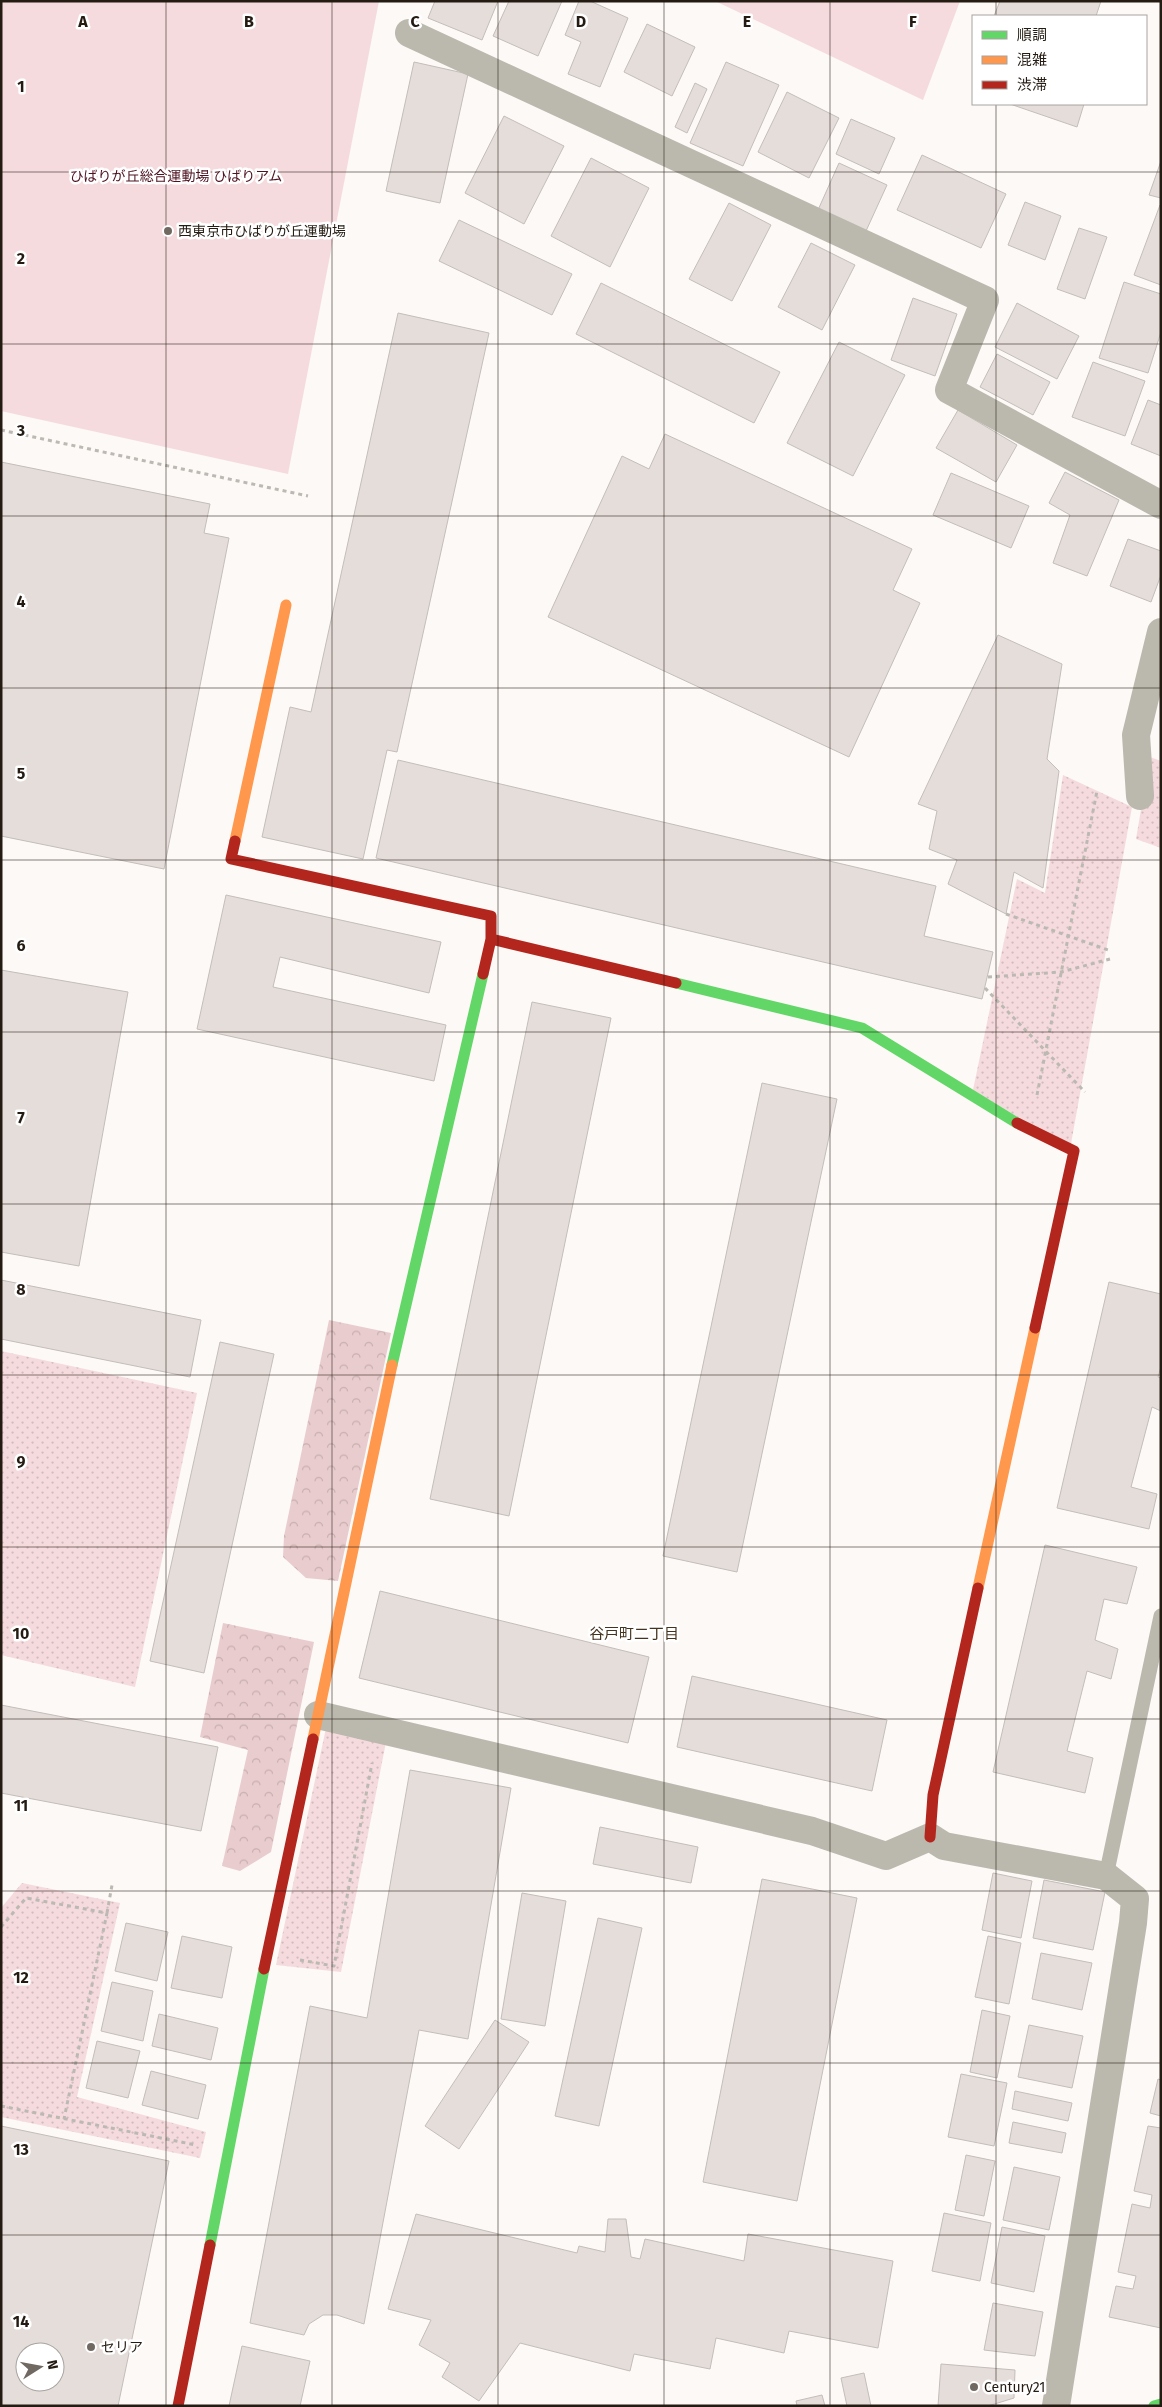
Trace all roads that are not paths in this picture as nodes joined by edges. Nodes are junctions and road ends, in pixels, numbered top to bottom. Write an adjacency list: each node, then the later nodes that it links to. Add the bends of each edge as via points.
1 (409, 33): 2 (street, via 986,300 949,390)
2 (1161, 505)
3 (286, 605): 6 (street, via 231,859 491,916)
4 (1161, 632): 5 (street, via 1136,735)
5 (1140, 796)
6 (491, 939): 8 (street, via 400,1328); 9 (street, via 862,1028 1030,1131 1074,1151 933,1795)
7 (1161, 1616): 10 (lane)
8 (318, 1715): 9 (street, via 812,1831 886,1856); 12 (street)
9 (930, 1837): 10 (street, via 944,1846)
10 (1106, 1876): 13 (street, via 1135,1899 1133,1923)
11 (1161, 2404): 14 (street)
12 (178, 2406)
13 (1056, 2406)
14 (1154, 2406)

